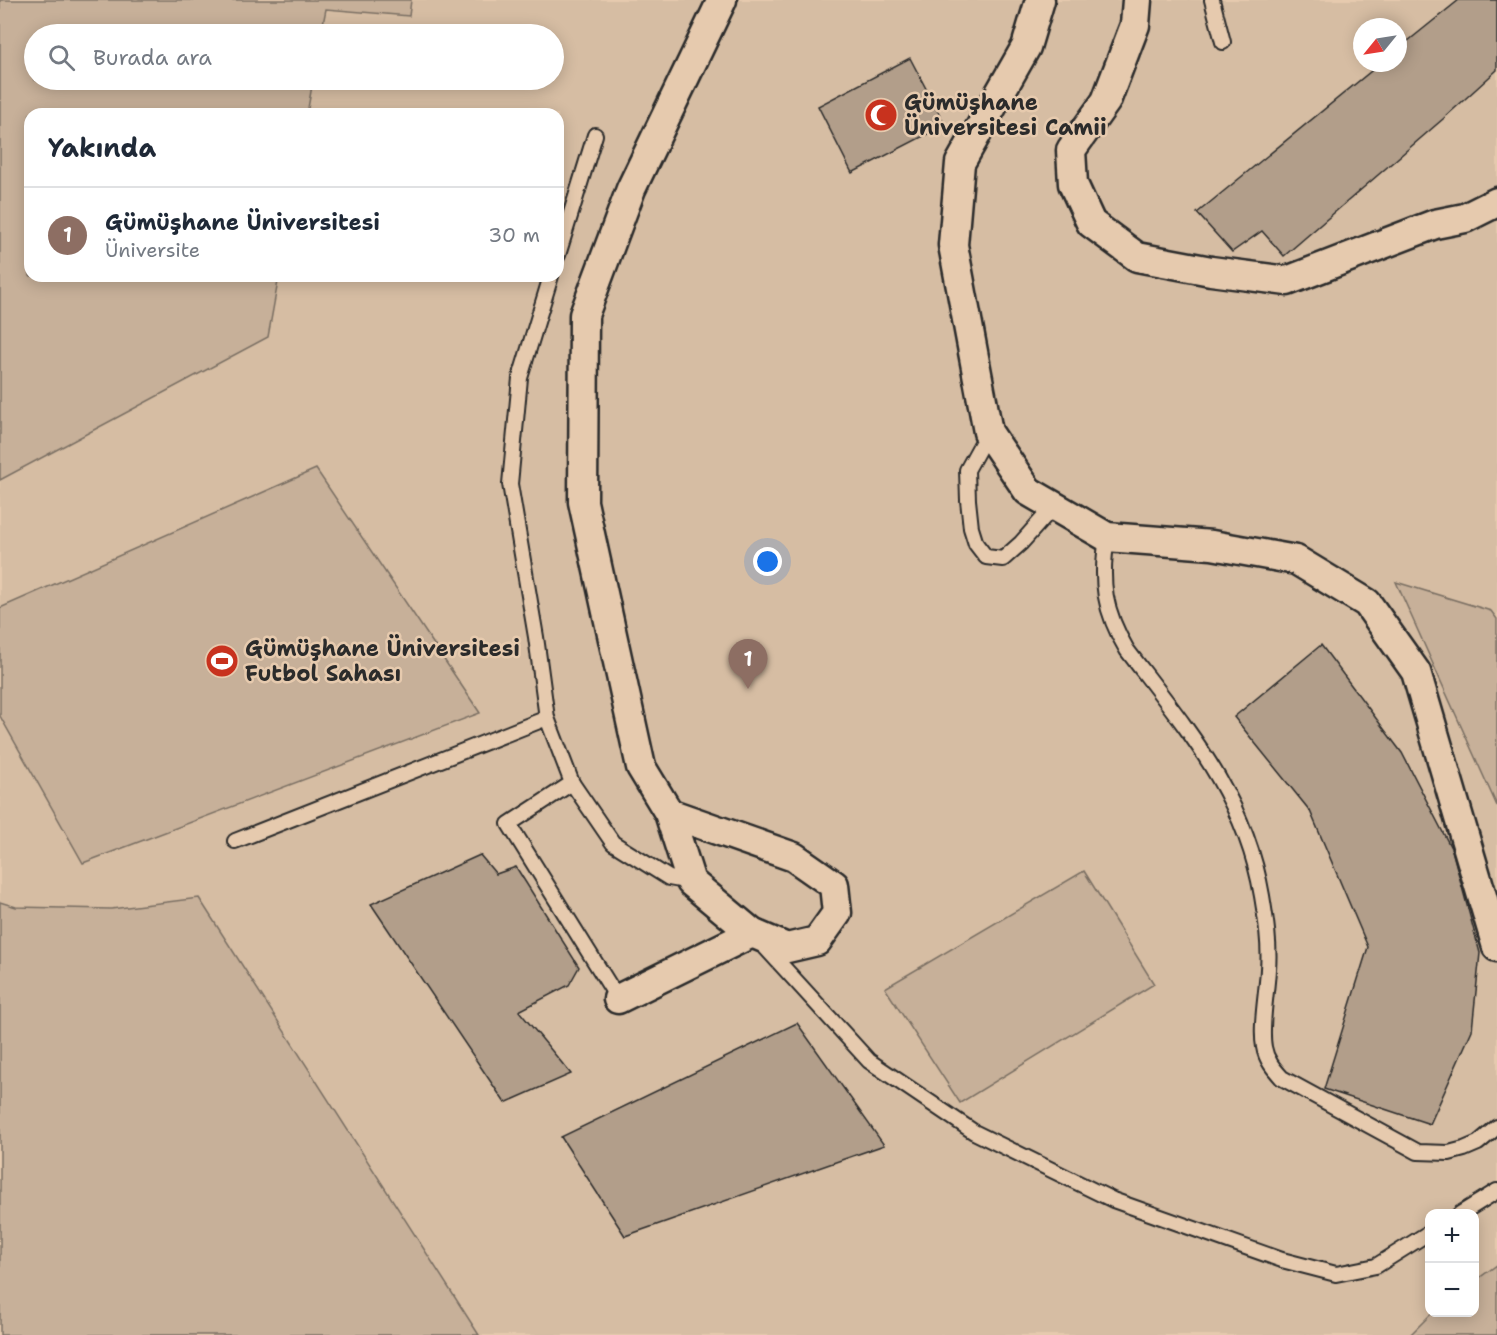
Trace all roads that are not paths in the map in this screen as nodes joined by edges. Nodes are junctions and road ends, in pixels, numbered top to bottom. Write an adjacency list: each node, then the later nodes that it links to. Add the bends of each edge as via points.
1 (722, 0): 15 (street, via 631,189 584,315 583,502 641,767)
2 (1040, 0): 10 (street, via 1026,47 960,163 953,245)
3 (1137, 0): 7 (street, via 1135,25 1106,101 1071,150 1073,184 1090,223 1137,257 1287,281 1435,224 1465,218)
4 (1212, 0): 5 (lane)
5 (1223, 42)
6 (595, 135): 8 (lane)
7 (1497, 202)
8 (564, 236)
9 (549, 282): 13 (lane, via 520,378 510,484)
10 (988, 432): 11 (street, via 1028,491); 11 (lane, via 967,470 971,528 986,557 1003,559)
11 (1054, 506): 12 (street)
12 (1107, 537): 19 (street, via 1212,545 1296,560 1367,603 1416,672); 21 (lane, via 1103,587 1116,632 1212,765 1238,816 1254,860 1262,895 1269,967 1264,1048 1273,1069 1282,1078 1418,1152 1449,1153 1464,1149)
13 (547, 718): 14 (lane); 16 (lane)
14 (572, 783): 17 (lane, via 613,843 669,878); 20 (lane, via 510,824)
15 (669, 813): 17 (street); 18 (street, via 794,857 834,885 837,913 817,941 787,948)
16 (235, 841)
17 (691, 882): 18 (street)
18 (752, 933): 20 (street); 24 (lane, via 869,1061 974,1132 1113,1200 1282,1260 1336,1274 1376,1266)
19 (1497, 947)
20 (618, 999)
21 (1497, 1127)
22 (1497, 1191): 23 (lane)
23 (1468, 1209)
24 (1425, 1235)

